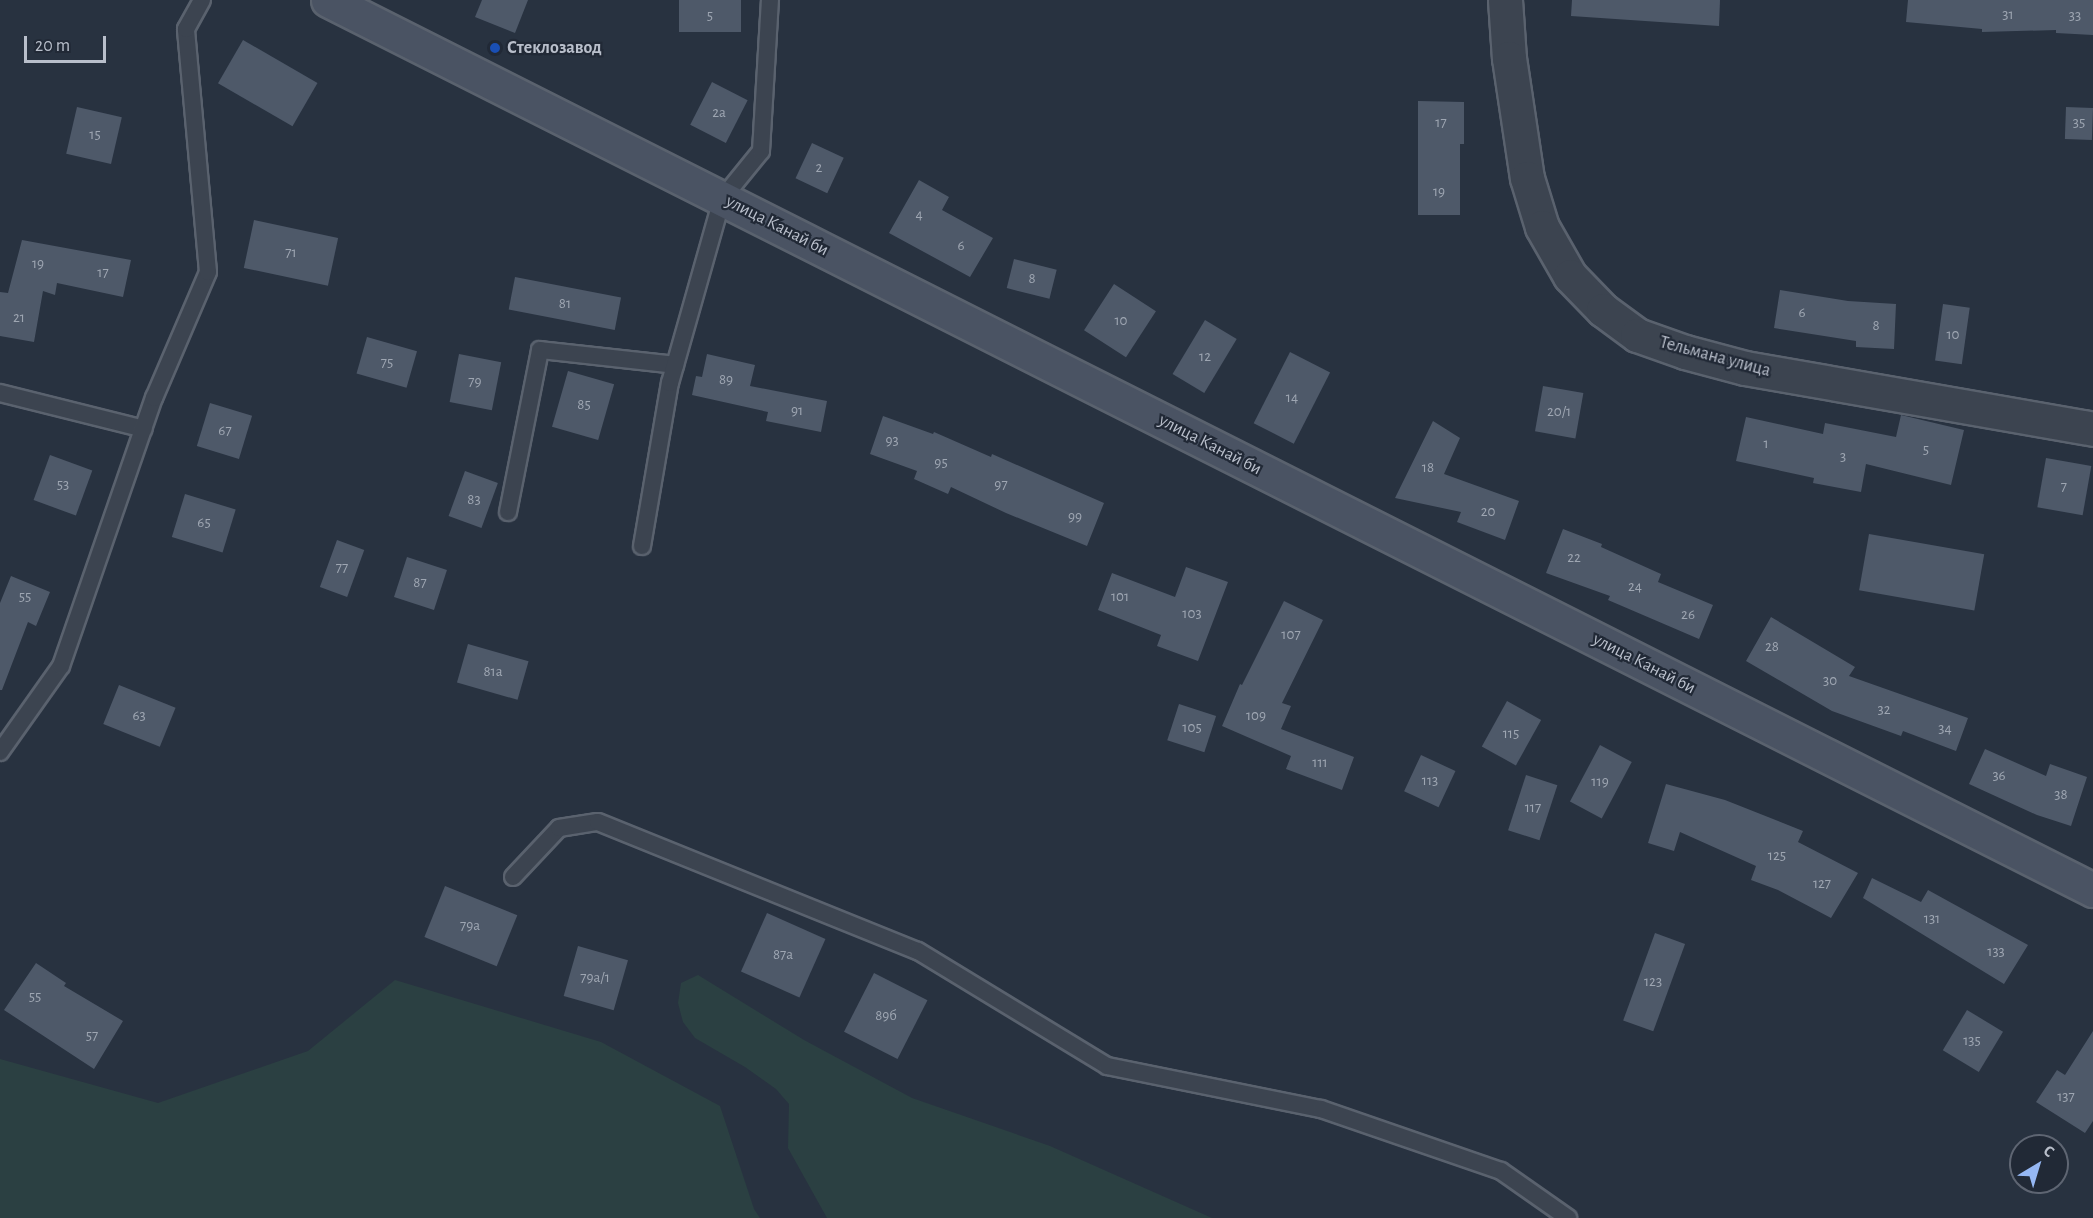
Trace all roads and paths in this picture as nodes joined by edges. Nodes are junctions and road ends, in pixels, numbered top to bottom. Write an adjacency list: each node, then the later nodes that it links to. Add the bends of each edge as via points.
1 (202, 0): 8 (lane, via 186,29 208,272)
2 (328, 0): 5 (main road, улица Канай би)
3 (770, 0): 5 (lane, via 761,151)
4 (1505, 0): 9 (street, Тельмана улица, via 1509,58 1527,178 1539,217 1570,276 1603,310 1637,335 1745,368)
5 (722, 199): 6 (lane); 14 (main road, улица Канай би)
6 (675, 365): 10 (lane, via 540,350); 11 (lane)
7 (0, 393): 8 (lane)
8 (144, 429): 12 (lane, via 62,666)
9 (2093, 429)
10 (508, 512)
11 (642, 546)
12 (0, 752)
13 (513, 877): 15 (lane, via 559,828 598,822 918,951 1107,1066 1321,1109 1501,1171)
14 (2093, 890)
15 (1568, 1218)

